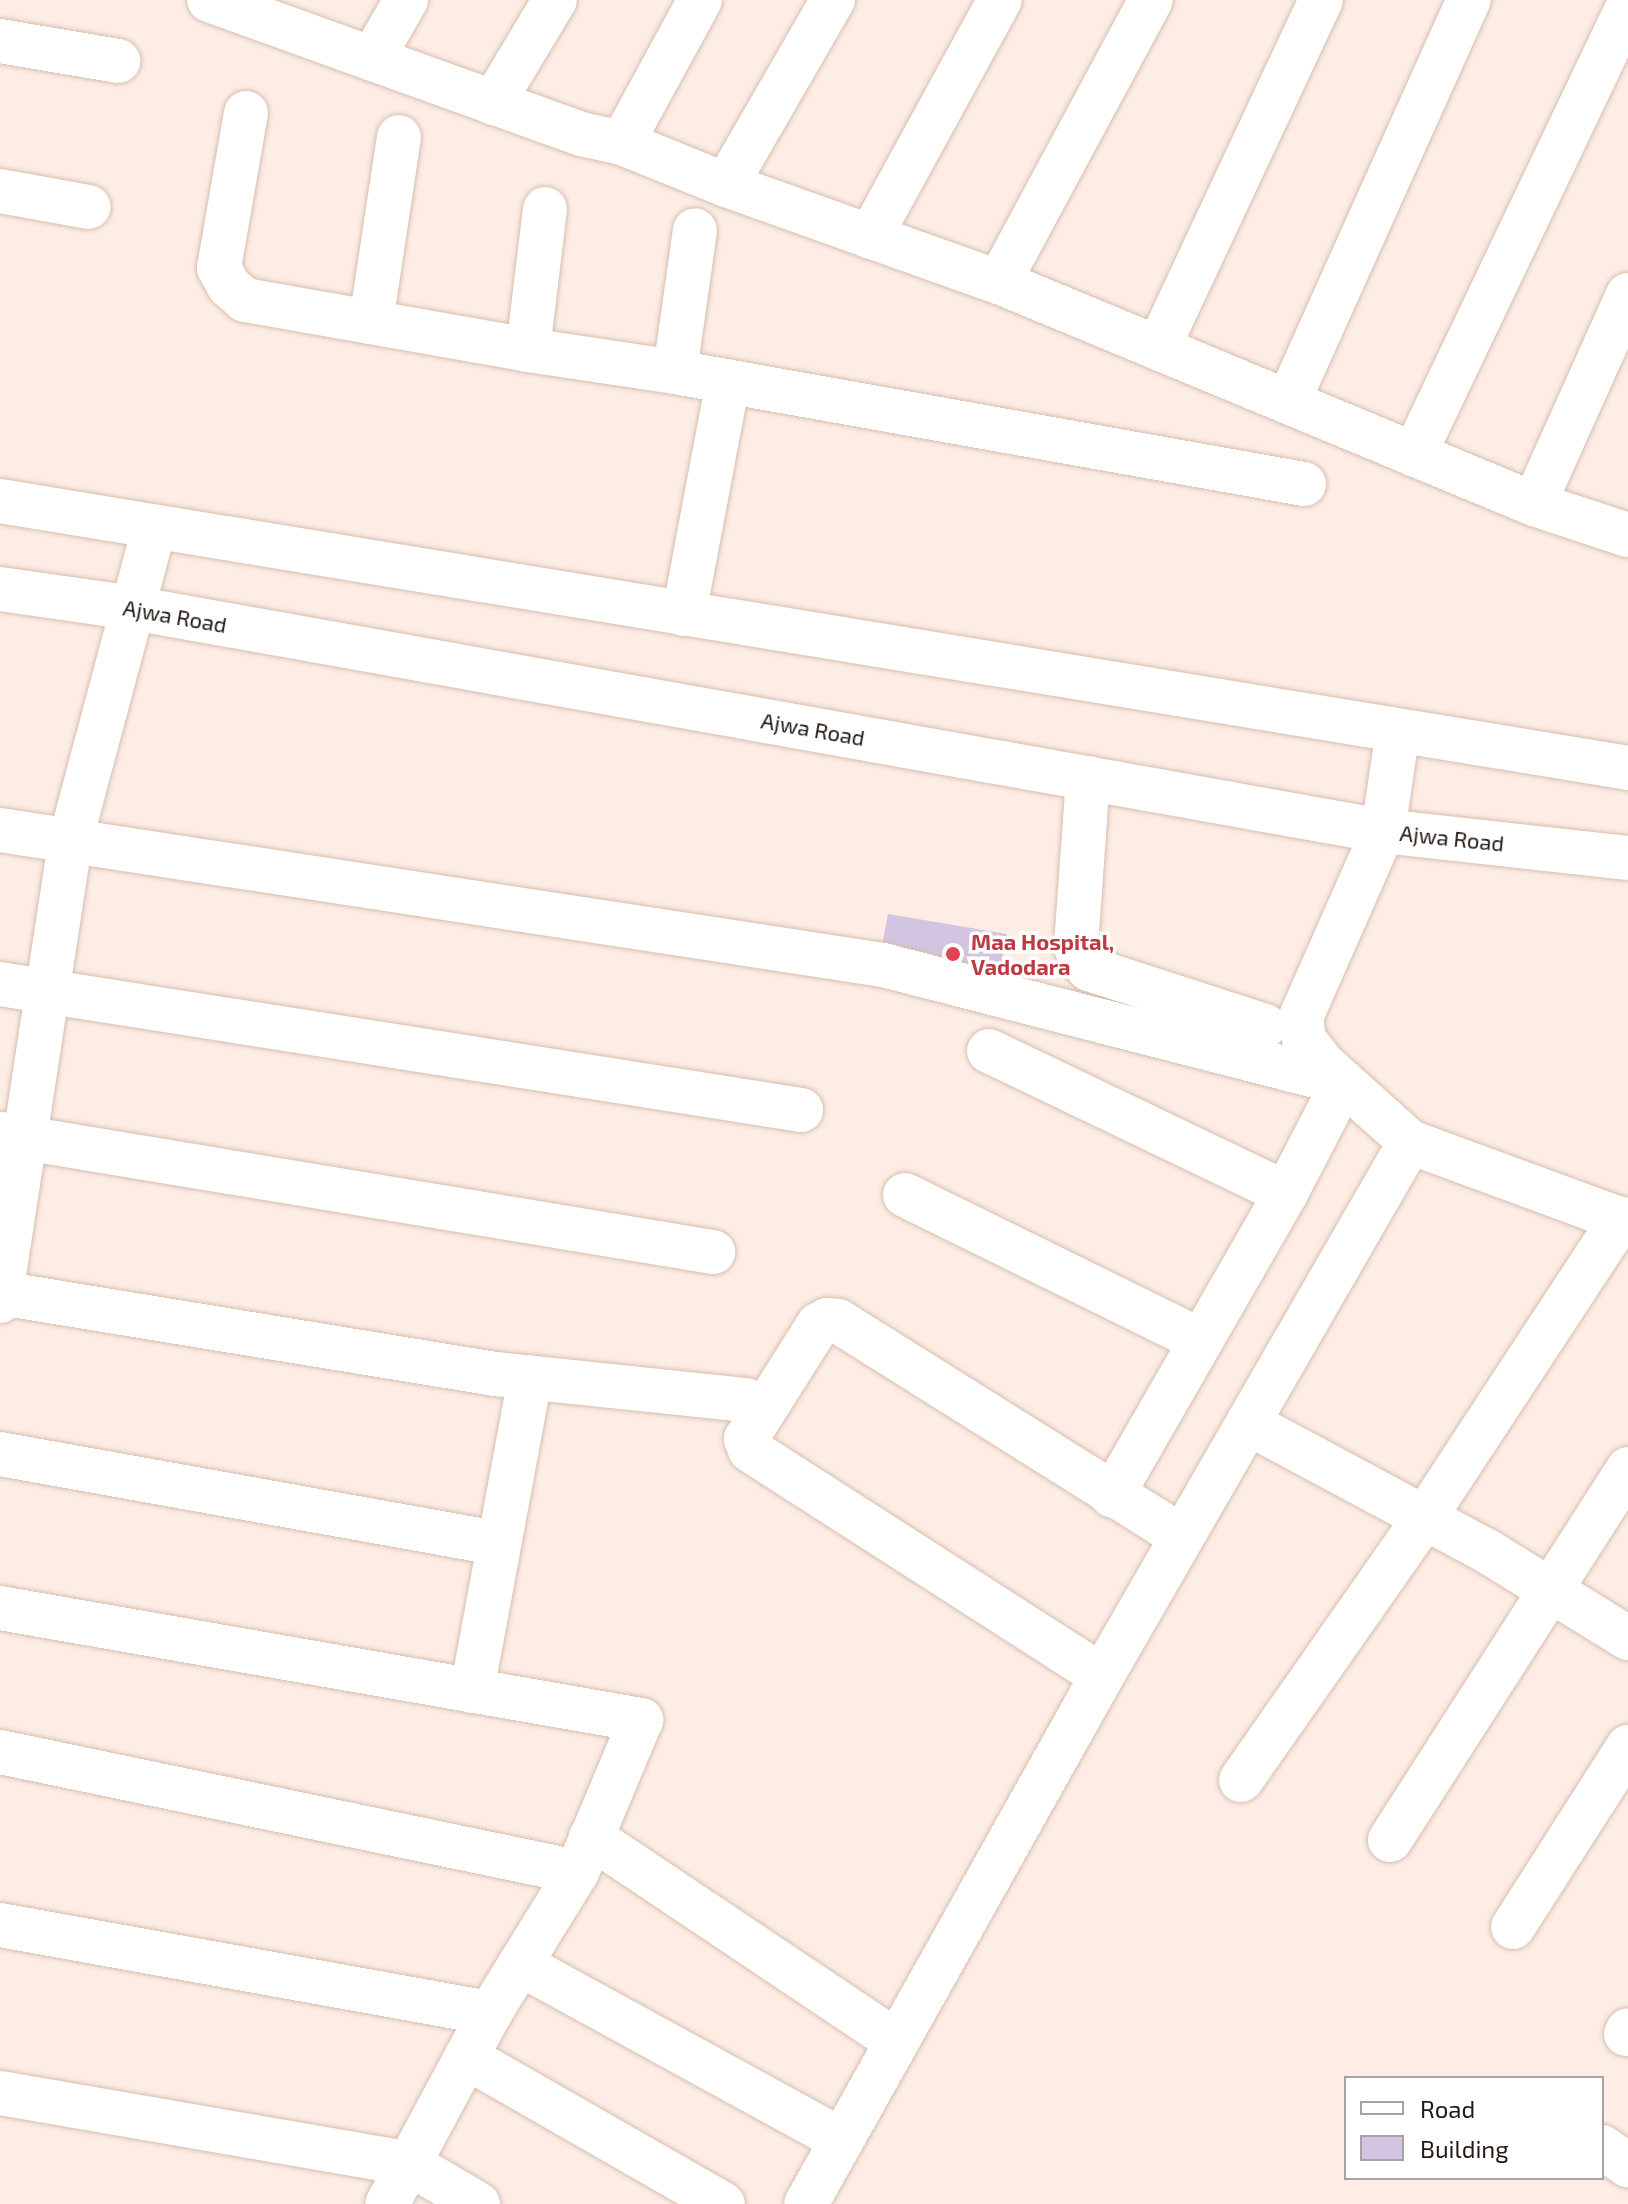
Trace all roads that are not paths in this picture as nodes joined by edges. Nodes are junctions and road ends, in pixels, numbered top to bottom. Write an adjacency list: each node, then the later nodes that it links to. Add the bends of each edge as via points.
1 (209, 0): 11 (street)
2 (406, 0): 13 (street)
3 (555, 0): 15 (street)
4 (700, 0): 18 (street)
5 (833, 0): 19 (street)
6 (1000, 0): 24 (street)
7 (1151, 0): 25 (street)
8 (1321, 0): 28 (street)
9 (1469, 0): 33 (street)
10 (1628, 6): 34 (street)
11 (282, 12): 13 (street)
12 (0, 41): 14 (street)
13 (372, 59): 15 (street)
14 (118, 61)
15 (493, 103): 18 (street)
16 (246, 113): 27 (street, via 219,268 229,286 245,300)
17 (399, 137): 27 (street)
18 (622, 143): 19 (street)
19 (726, 185): 24 (street)
20 (0, 191): 21 (street)
21 (89, 207)
22 (545, 209): 29 (street)
23 (695, 230): 31 (street)
24 (870, 237): 25 (street)
25 (999, 282): 28 (street)
26 (1628, 295): 30 (street)
27 (371, 322): 29 (street)
28 (1158, 348): 33 (street)
29 (528, 350): 31 (street)
30 (1612, 366): 37 (street)
31 (675, 372): 32 (street)
32 (728, 381): 35 (street); 42 (street)
33 (1288, 402): 34 (street)
34 (1414, 455): 37 (street)
35 (1304, 484)
36 (0, 501): 38 (street)
37 (1534, 504): 39 (street)
38 (154, 528): 41 (street); 42 (street)
39 (1628, 535)
40 (0, 589): 41 (street, Ajwa Road)
41 (133, 608): 45 (street, Ajwa Road); 48 (street)
42 (684, 614): 43 (street)
43 (1398, 731): 44 (street); 47 (street)
44 (1628, 768)
45 (1088, 778): 47 (street, Ajwa Road); 52 (street, via 1076,947 1080,958 1089,969)
46 (0, 830): 48 (street)
47 (1383, 831): 49 (street, Ajwa Road); 54 (street, via 1301,1017 1304,1040)
48 (70, 842): 51 (street); 54 (street, via 883,965)
49 (1628, 858)
50 (0, 984): 51 (street)
51 (47, 993): 55 (street); 56 (street)
52 (1265, 1026)
53 (989, 1051): 58 (street)
54 (1343, 1083): 57 (street); 58 (street)
55 (801, 1110)
56 (12, 1136): 61 (street); 62 (street)
57 (1410, 1142): 60 (street); 66 (street)
58 (1286, 1193): 63 (street)
59 (905, 1195): 63 (street)
60 (1624, 1220): 70 (street)
61 (713, 1252)
62 (0, 1296): 64 (street)
63 (1200, 1340): 69 (street)
64 (530, 1377): 65 (street); 72 (street)
65 (747, 1400)
66 (1248, 1423): 70 (street); 71 (street)
67 (0, 1454): 72 (street)
68 (1628, 1469): 73 (street)
69 (1112, 1496): 71 (street); 76 (street, via 838,1321 818,1325 746,1439 750,1450)
70 (1425, 1517): 73 (street); 80 (street)
71 (1182, 1537): 76 (street)
72 (496, 1543): 77 (street)
73 (1549, 1589): 75 (street); 81 (street)
74 (0, 1608): 77 (street)
75 (1628, 1638)
76 (1102, 1676): 87 (street)
77 (472, 1691): 82 (street, via 641,1720)
78 (1628, 1747): 84 (street)
79 (0, 1752): 82 (street)
80 (1241, 1780)
81 (1390, 1840)
82 (584, 1854): 85 (street); 87 (street)
83 (0, 1925): 86 (street)
84 (1513, 1927)
85 (520, 1964): 86 (street); 90 (street)
86 (490, 2013): 88 (street)
87 (897, 2042): 90 (street)
88 (466, 2057): 92 (street); 96 (street)
89 (0, 2093): 92 (street)
90 (841, 2140): 97 (street)
91 (1604, 2148): 93 (street)
92 (410, 2164): 94 (street); 95 (street)
93 (1628, 2165)
94 (387, 2204)
95 (478, 2204)
96 (723, 2204)
97 (806, 2204)

